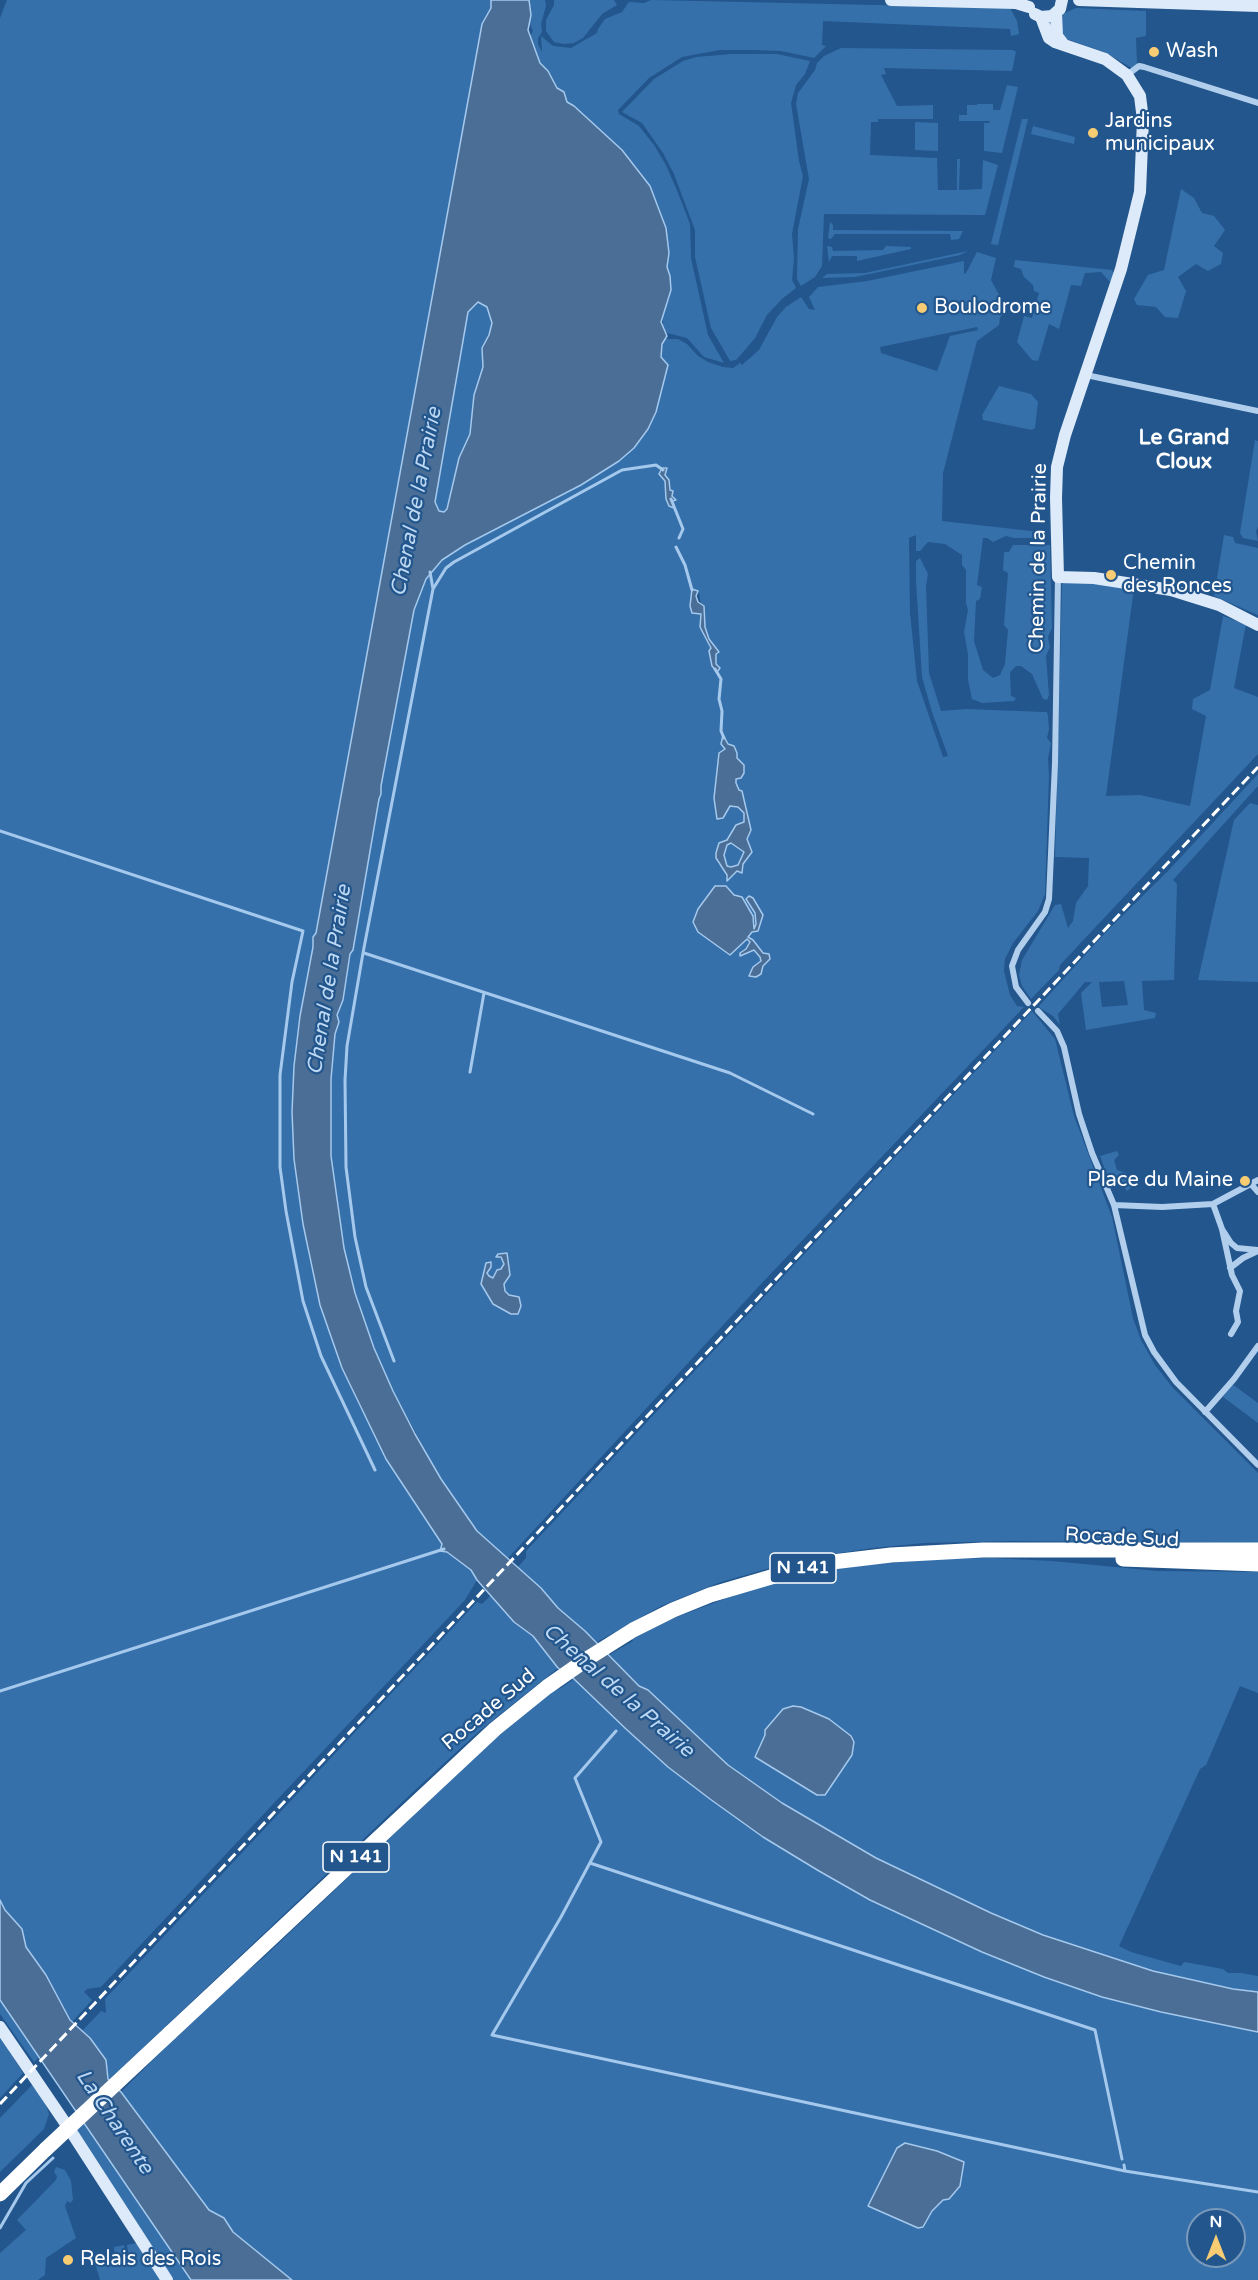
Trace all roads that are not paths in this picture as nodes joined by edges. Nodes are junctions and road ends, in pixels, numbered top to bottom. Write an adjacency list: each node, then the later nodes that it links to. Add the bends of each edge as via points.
1 (891, 0): 4 (street)
2 (1062, 0): 6 (street)
3 (1079, 0): 5 (street)
4 (1028, 3): 7 (street, via 1034,14)
5 (1258, 6)
6 (1056, 14): 7 (street); 8 (street, via 1057,36)
7 (1041, 17): 8 (street, via 1049,38)
8 (1065, 46): 9 (street, Chemin de la Prairie, via 1105,59)
9 (1127, 75): 10 (street, via 1139,66 1144,67); 11 (street, Chemin de la Prairie, via 1140,96 1143,120 1140,192 1121,269)
10 (1258, 103)
11 (1086, 375): 12 (street); 13 (street, Chemin de la Prairie, via 1058,467)
12 (1258, 411)
13 (1058, 577): 14 (street, via 1094,578 1171,590 1218,605); 15 (street, Chemin de la Prairie, via 1049,898 1045,912 1018,950 1012,966 1016,987)
14 (1258, 625)
15 (1028, 1003)
16 (1038, 1011): 20 (street, via 1061,1040 1079,1114)
17 (1255, 1182): 18 (street); 19 (street)
18 (1258, 1192)
19 (1213, 1204): 20 (street); 21 (street)
20 (1114, 1205): 26 (street, via 1145,1335 1176,1382)
21 (1222, 1229): 22 (street, via 1238,1248); 23 (street)
22 (1258, 1250): 23 (street)
23 (1230, 1268): 24 (street, via 1240,1291 1238,1322)
24 (1231, 1334)
25 (1258, 1346): 26 (street)
26 (1205, 1412): 27 (street)
27 (1258, 1465)
28 (983, 1550): 29 (highway, Rocade Sud / N 141); 30 (highway, Rocade Sud / N 141, via 1172,1563); 32 (highway, Rocade Sud / N 141, bridge, via 824,1563 710,1594 633,1630 547,1687 495,1729)
29 (1258, 1550)
30 (1258, 1564)
31 (0, 2027): 33 (street)
32 (0, 2195)
33 (167, 2280)

